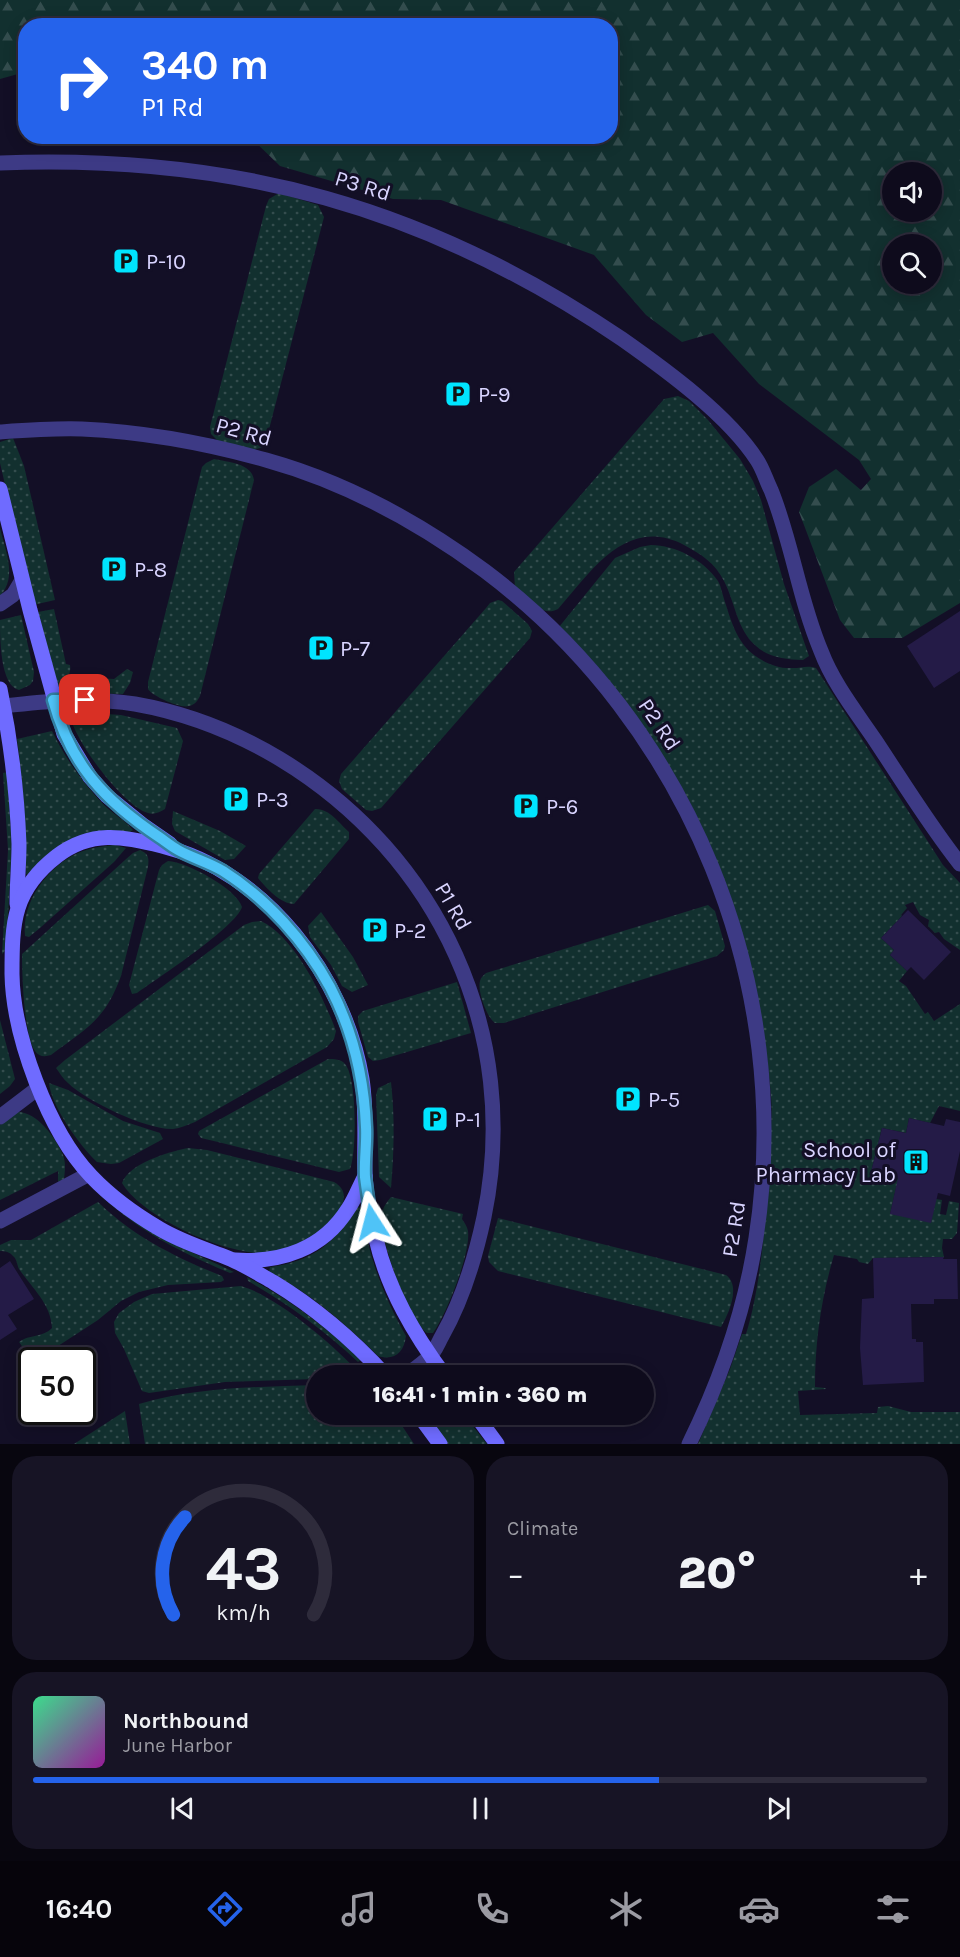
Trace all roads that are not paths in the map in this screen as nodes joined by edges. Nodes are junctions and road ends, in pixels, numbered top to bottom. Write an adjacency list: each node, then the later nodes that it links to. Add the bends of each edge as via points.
1 (0, 163): 10 (street, P3 Rd, via 99,161 158,165 310,192 364,208 455,244 532,282 591,318 673,377 737,432 759,463 776,502 822,656 862,722)
2 (0, 432): 26 (street, P2 Rd, via 83,429 197,442 279,464 372,502 458,551 539,616 605,686 648,744 696,828 733,925 754,1014 763,1099 761,1197 746,1289 722,1370)
3 (0, 489): 4 (main road)
4 (22, 580): 5 (street, via 13,595); 7 (main road)
5 (0, 604)
6 (0, 689): 8 (main road)
7 (53, 700): 8 (street, P1 Rd); 9 (main road, via 64,734 90,777 124,811); 18 (street, P1 Rd, via 146,706 224,729 260,747 319,785 372,831 424,895 463,970 482,1029 493,1138 491,1176 477,1250 463,1293)
8 (4, 706): 11 (main road, via 17,797)
9 (177, 849): 11 (main road, via 118,837 81,843 46,865); 15 (main road, via 224,872 254,894 296,937 329,986 344,1017 362,1076)
10 (960, 864)
11 (17, 907): 12 (main road, via 14,998)
12 (38, 1088): 13 (street); 14 (main road, via 51,1116)
13 (0, 1117)
14 (89, 1174): 16 (street); 17 (main road, via 159,1229)
15 (365, 1176): 17 (main road, via 343,1217 314,1244 275,1259); 18 (main road, via 375,1239 386,1272 399,1304)
16 (0, 1221)
17 (233, 1260): 19 (main road, via 316,1310)
18 (430, 1356): 20 (street); 21 (main road)
19 (376, 1365)
20 (419, 1365)
21 (437, 1365)
22 (426, 1425): 24 (main road)
23 (483, 1425): 25 (main road)
24 (440, 1444)
25 (497, 1444)
26 (690, 1444)

